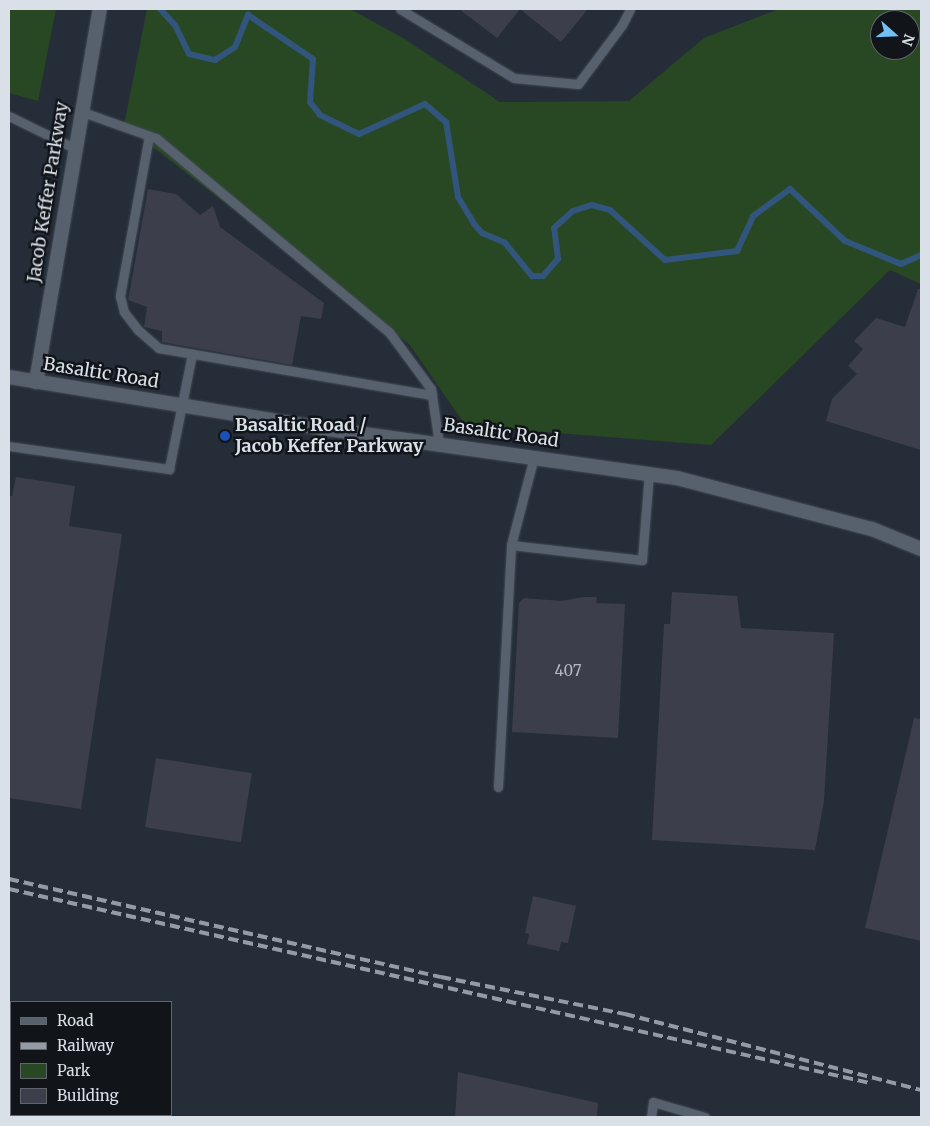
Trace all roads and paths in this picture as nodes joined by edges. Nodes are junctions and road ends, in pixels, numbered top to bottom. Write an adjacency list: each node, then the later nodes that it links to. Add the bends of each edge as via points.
1 (100, 9): 4 (street, Jacob Keffer Parkway)
2 (400, 9): 3 (lane, via 514,78 578,84 622,25)
3 (630, 9)
4 (80, 111): 6 (lane); 7 (street, Jacob Keffer Parkway)
5 (9, 116): 7 (lane)
6 (149, 136): 8 (lane, via 120,296 124,312 159,348); 11 (lane, via 389,332)
7 (74, 148): 10 (street, Jacob Keffer Parkway)
8 (192, 354): 11 (lane); 12 (lane)
9 (9, 377): 10 (street, Basaltic Road)
10 (36, 382): 12 (street, Basaltic Road)
11 (432, 395): 13 (lane)
12 (182, 405): 13 (street, Basaltic Road); 14 (lane, via 169,470)
13 (439, 444): 15 (street, Basaltic Road)
14 (9, 446)
15 (534, 456): 16 (street, Basaltic Road); 17 (lane)
16 (649, 473): 17 (lane, via 642,560); 18 (street, Basaltic Road, via 735,491 872,529)
17 (511, 545): 19 (lane)
18 (921, 549)
19 (498, 786)
20 (650, 1117): 21 (lane, via 653,1102)
21 (705, 1117)

